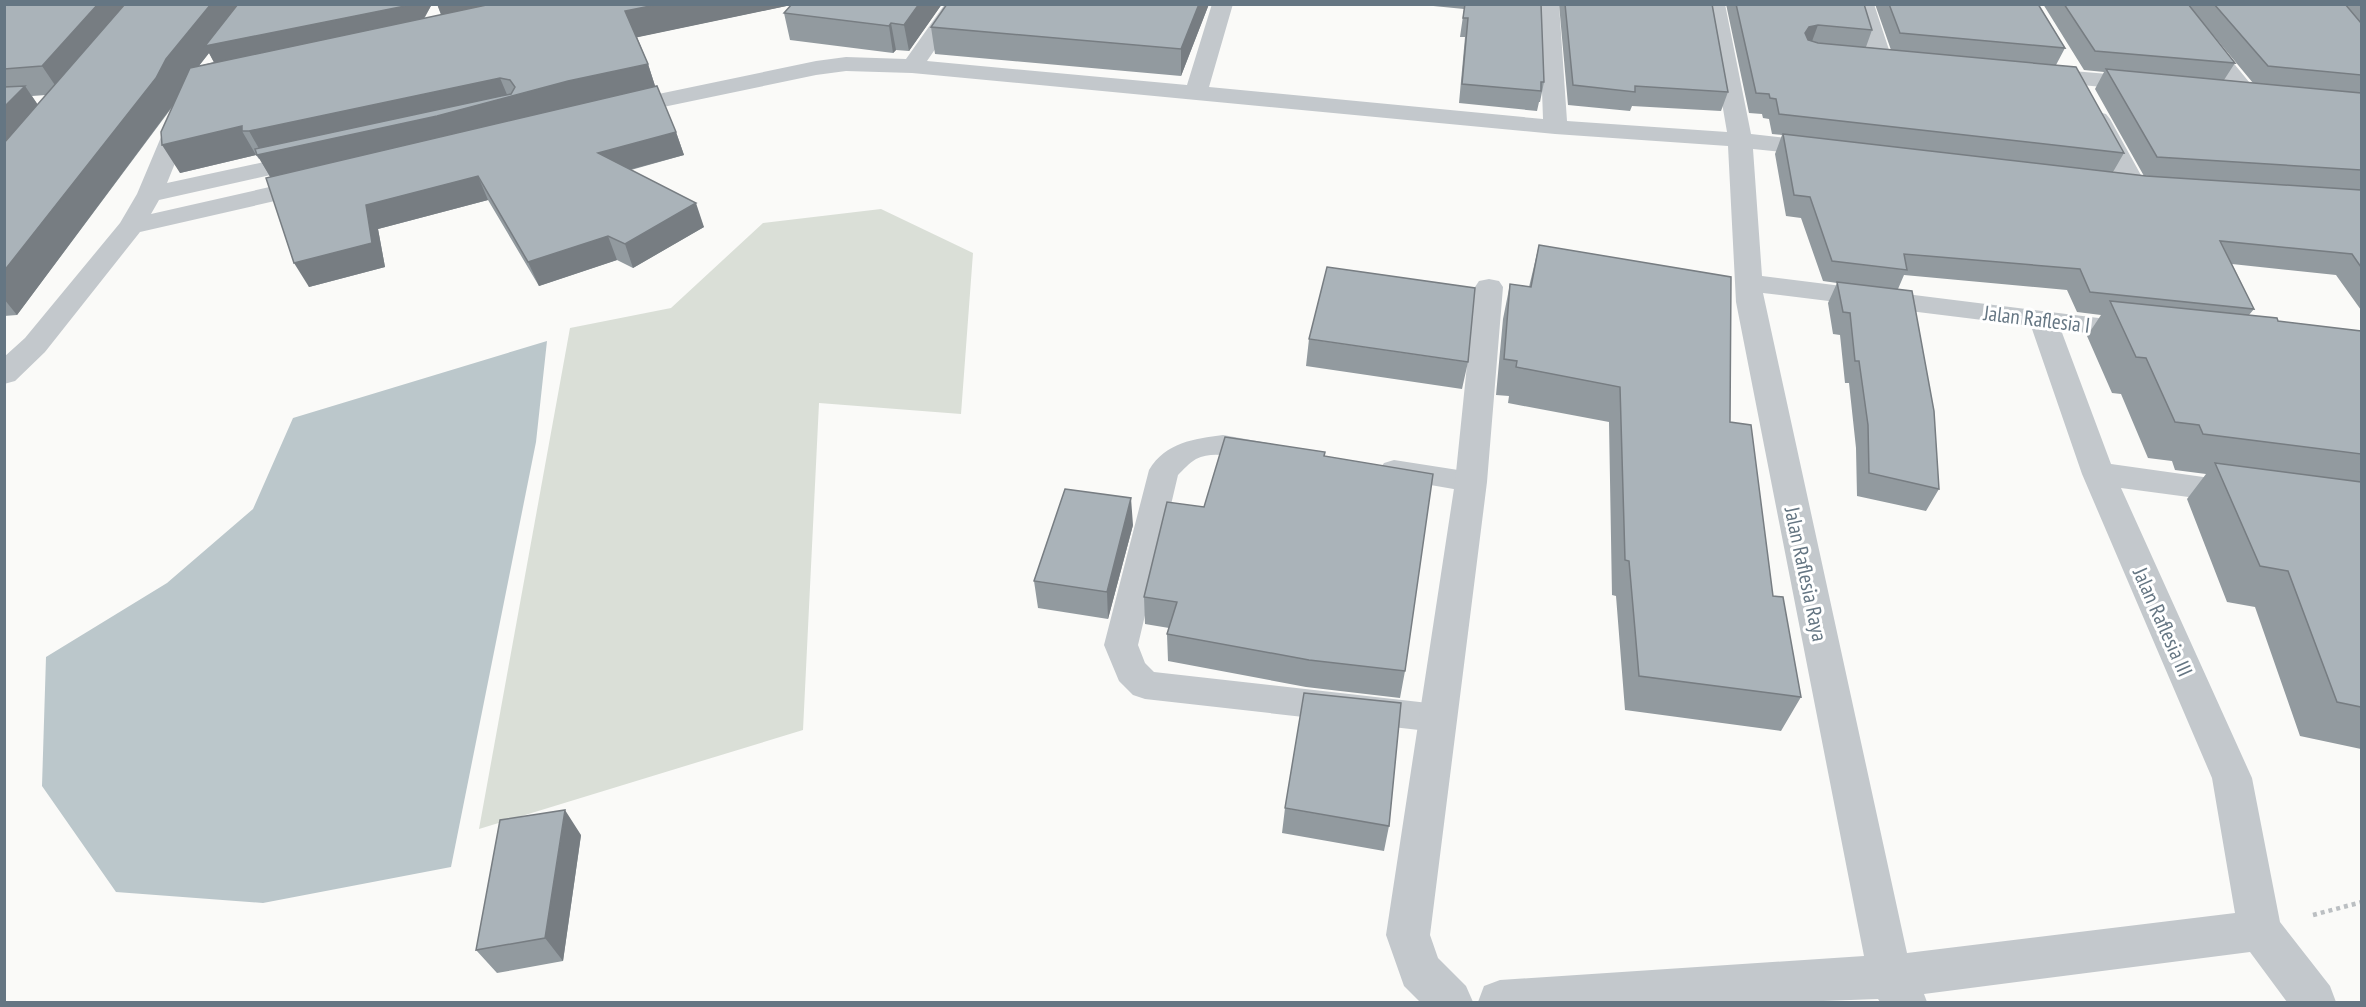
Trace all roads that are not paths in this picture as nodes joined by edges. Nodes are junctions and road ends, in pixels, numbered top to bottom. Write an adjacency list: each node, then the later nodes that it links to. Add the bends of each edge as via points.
1 (956, 4): 11 (street)
2 (1223, 4): 17 (street)
3 (1549, 4): 21 (street)
4 (1716, 4): 22 (street, Jalan Raflesia Raya)
5 (1863, 4): 9 (street)
6 (2174, 4): 18 (street)
7 (2059, 51): 13 (street)
8 (1858, 57): 9 (street)
9 (1881, 59): 10 (street)
10 (1904, 61)
11 (912, 66): 17 (street); 20 (street, via 846,64)
12 (2019, 73): 13 (street)
13 (2076, 79): 14 (street); 26 (street)
14 (2166, 86)
15 (195, 88): 27 (street)
16 (2212, 90): 18 (street)
17 (1196, 92): 21 (street)
18 (2246, 93): 19 (street)
19 (2269, 95)
20 (600, 105)
21 (1555, 127): 22 (street)
22 (1740, 140): 23 (street); 30 (street, Jalan Raflesia Raya)
23 (1844, 152)
24 (334, 154): 27 (street)
25 (339, 179): 28 (street)
26 (2134, 186)
27 (150, 194): 28 (street)
28 (131, 226): 33 (street, via 34,345)
29 (1489, 287): 37 (street)
30 (1740, 294): 31 (street, Jalan Raflesia I); 42 (street, Jalan Raflesia Raya)
31 (2043, 320): 32 (street, Jalan Raflesia I); 36 (street, Jalan Raflesia III)
32 (2161, 333)
33 (4, 374)
34 (1294, 455): 39 (lane, via 1223,445 1188,450 1164,470 1121,645 1131,671 1145,685)
35 (1365, 466): 37 (lane)
36 (2098, 474): 38 (street); 40 (street, Jalan Raflesia III, via 2232,778)
37 (1471, 482): 39 (street)
38 (2268, 496)
39 (1437, 718): 43 (street, via 1408,935 1420,971)
40 (2260, 930): 42 (street); 45 (street)
41 (1841, 990): 42 (street); 44 (street)
42 (1897, 990)
43 (1450, 1002)
44 (1500, 1002)
45 (2314, 1002)

